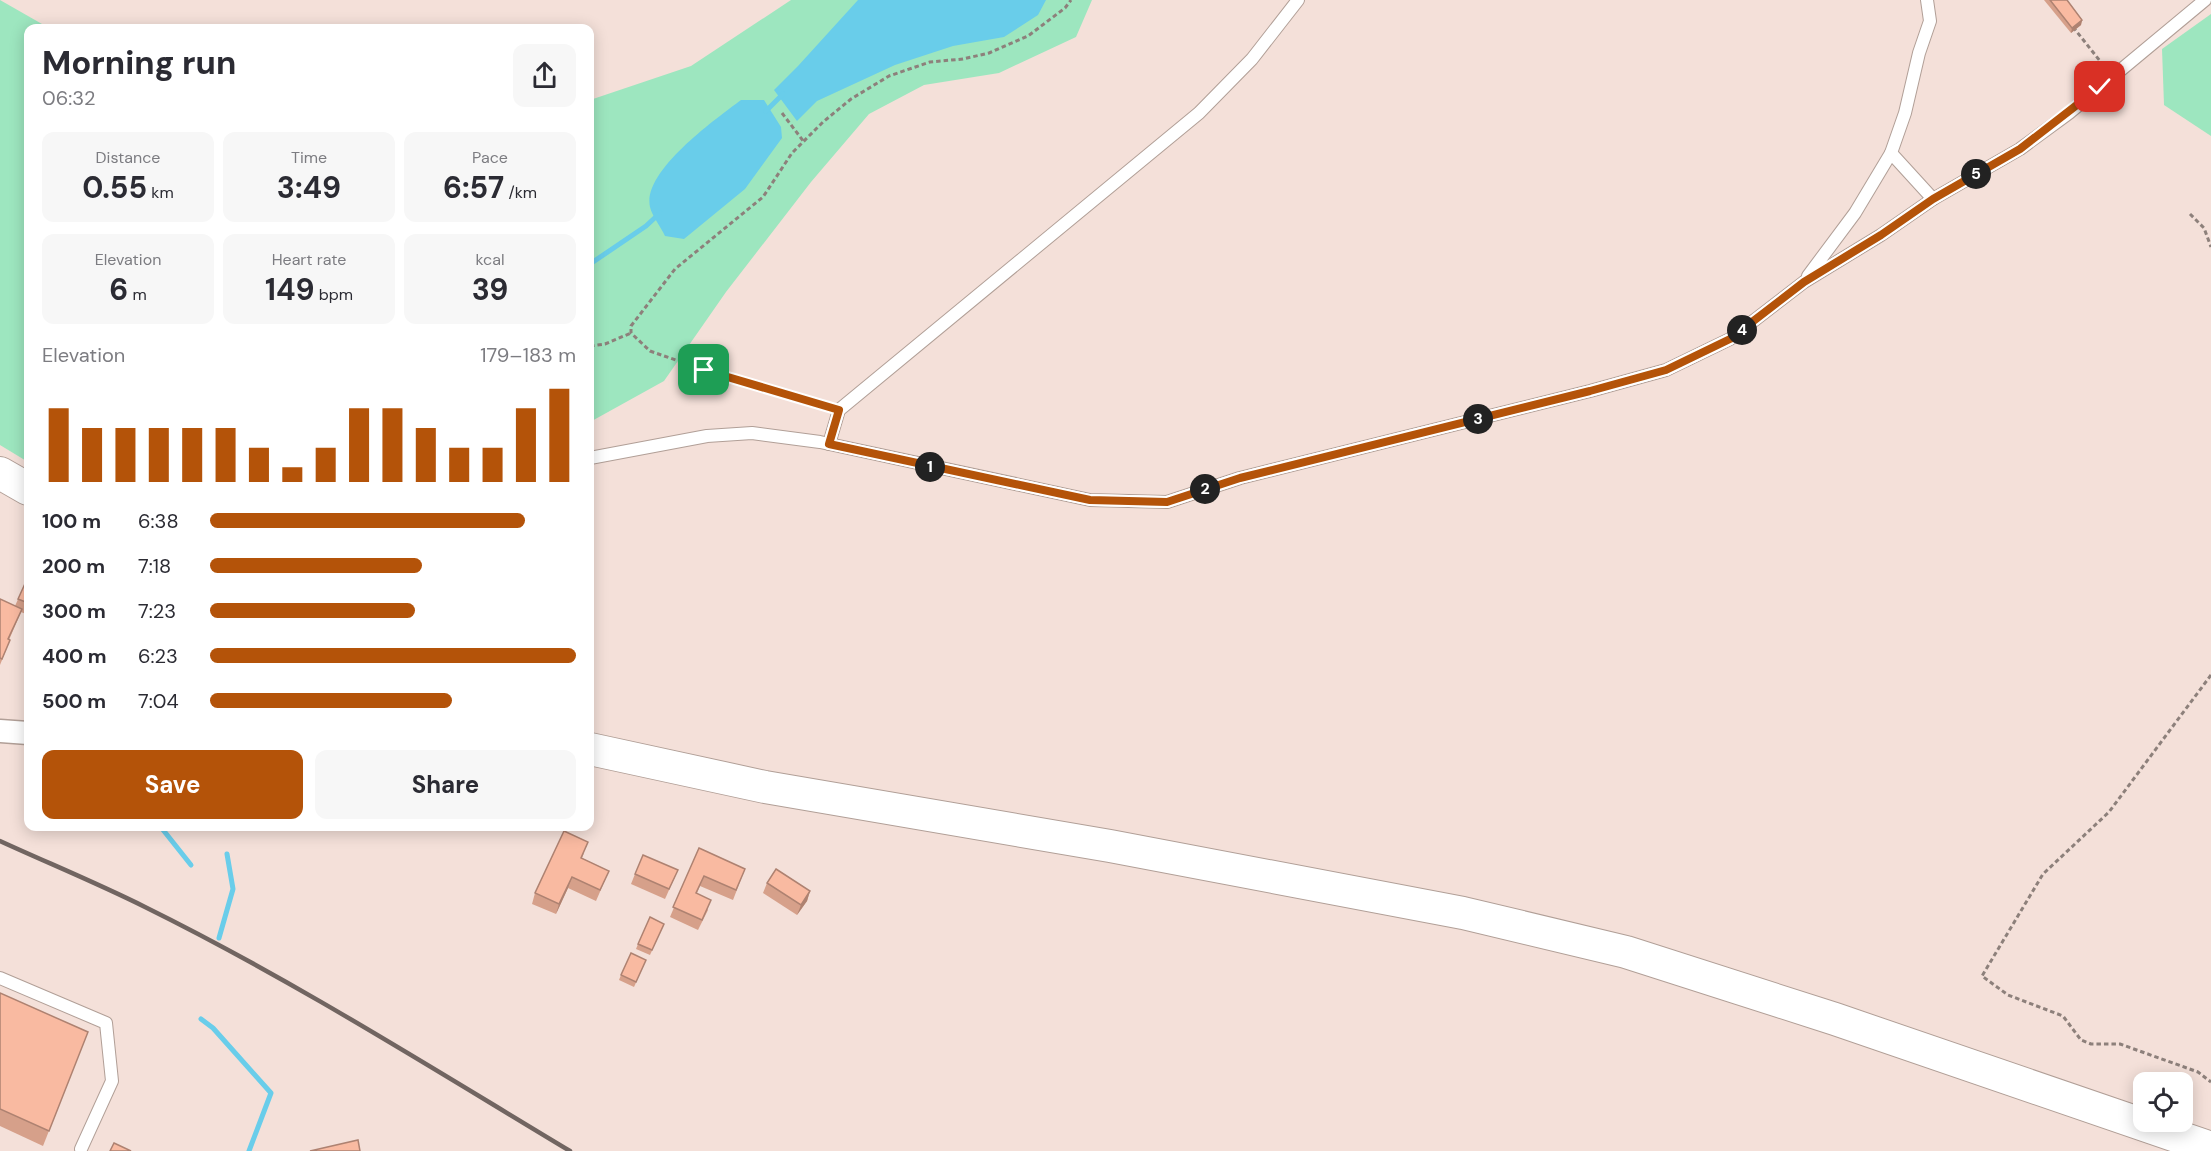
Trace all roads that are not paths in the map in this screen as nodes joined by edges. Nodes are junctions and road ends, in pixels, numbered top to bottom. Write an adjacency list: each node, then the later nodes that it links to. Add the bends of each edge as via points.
1 (1298, 0): 7 (lane, via 1252,59 1199,113 839,410)
2 (1927, 0): 4 (lane, via 1930,21)
3 (2205, 0): 5 (lane, via 2020,149)
4 (1891, 153): 5 (lane); 6 (lane, via 1856,213)
5 (1933, 199): 6 (lane)
6 (1804, 282): 7 (lane, via 1730,339 1666,370 1240,478 1167,502 1090,500)
7 (829, 444): 8 (lane, via 752,433 707,436)
8 (594, 457)
9 (0, 473): 10 (main road)
10 (24, 487)
11 (0, 731): 12 (street)
12 (24, 733)
13 (594, 750): 16 (main road, via 765,787 1110,846 1463,913 1626,952 1901,1041)
14 (0, 978): 15 (lane, via 106,1023 112,1081)
15 (81, 1149)
16 (2211, 1149)

